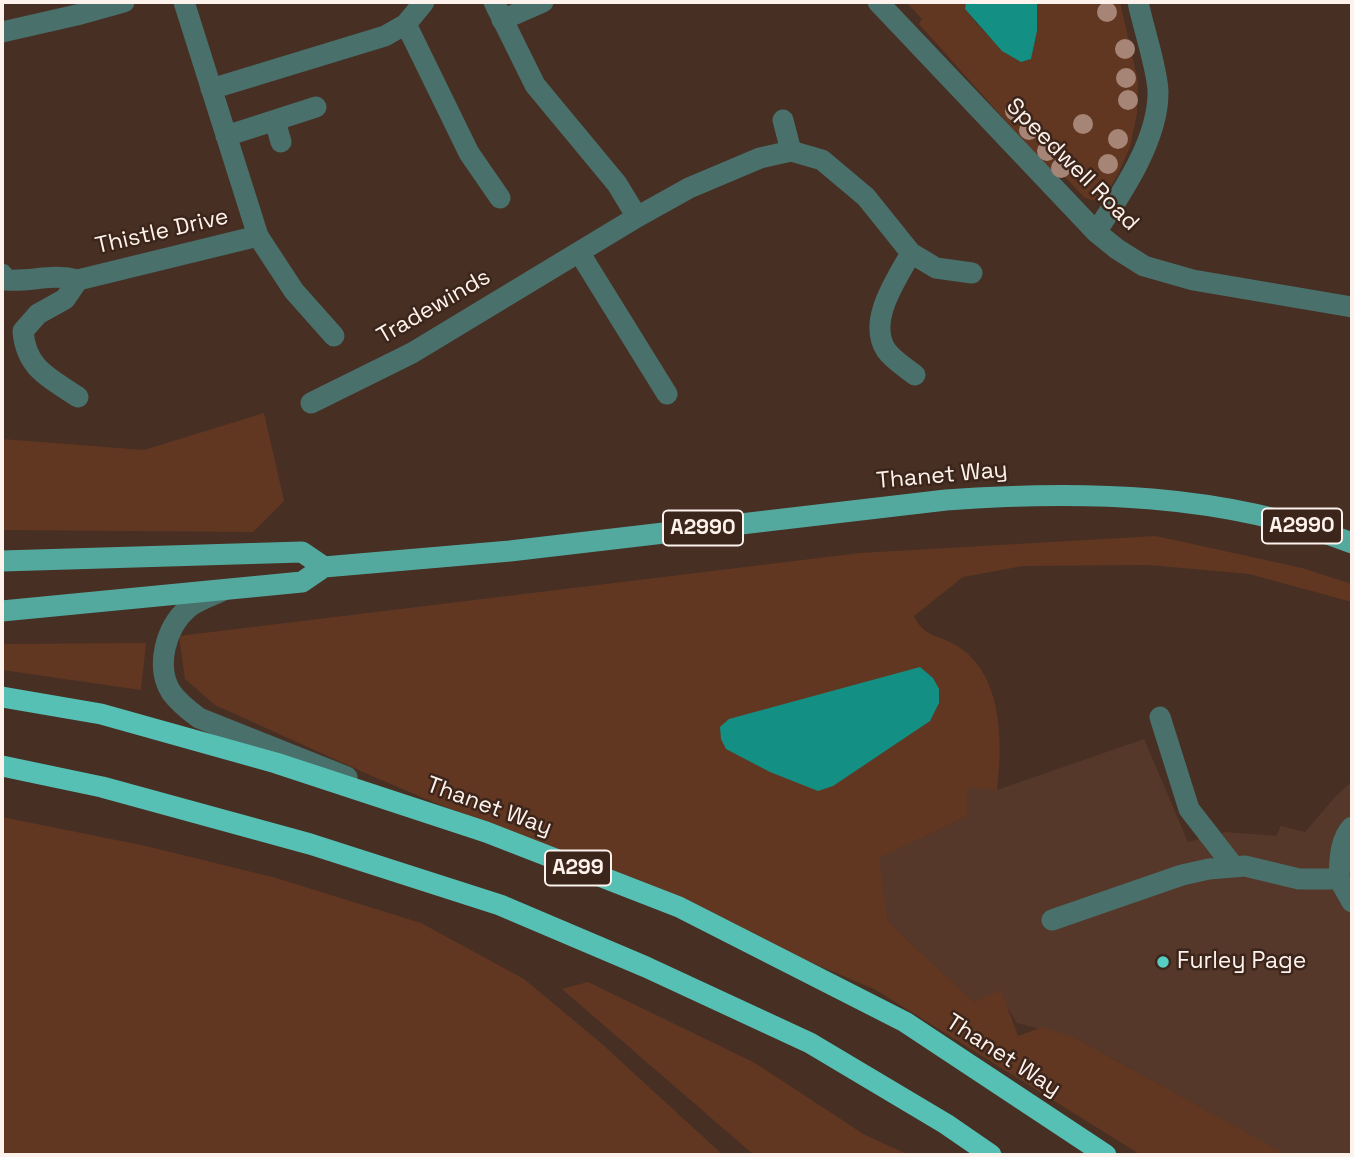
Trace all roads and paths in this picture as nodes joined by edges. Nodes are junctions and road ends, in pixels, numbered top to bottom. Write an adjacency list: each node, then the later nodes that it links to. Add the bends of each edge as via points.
1 (124, 2): 9 (street)
2 (184, 2): 10 (street, Thistle Drive)
3 (424, 2): 8 (street)
4 (543, 2): 7 (street)
5 (878, 2): 19 (street, Speedwell Road)
6 (1138, 2): 19 (street, via 1158,91 1153,123 1139,162)
7 (498, 11): 18 (street, via 535,85 617,184)
8 (406, 24): 10 (street, via 385,36); 17 (street, via 469,153)
9 (2, 32)
10 (211, 89): 14 (street, Thistle Drive)
11 (316, 107): 13 (street)
12 (783, 120): 16 (street)
13 (275, 121): 14 (street); 15 (street)
14 (226, 136): 20 (street, Thistle Drive)
15 (281, 142)
16 (791, 151): 18 (street, Tradewinds, via 760,158 689,188); 22 (street, via 822,160 866,197)
17 (500, 198)
18 (637, 217): 21 (street, Tradewinds)
19 (1096, 232): 26 (street, Speedwell Road, via 1144,266 1193,280)
20 (258, 236): 25 (street, Thistle Drive); 27 (street, Thistle Drive, via 294,291)
21 (579, 252): 29 (street); 31 (street, Tradewinds, via 412,353)
22 (911, 253): 23 (street, via 936,268); 28 (street, via 881,315 880,334 885,349)
23 (972, 273)
24 (2, 274): 25 (street, Thistle Drive, via 6,280 27,282 61,275)
25 (78, 279): 30 (street, via 65,299 38,314 23,331 25,348 40,372)
26 (1352, 307)
27 (334, 336)
28 (915, 375)
29 (667, 394)
30 (78, 397)
31 (312, 402)
32 (1352, 543): 34 (main road, Thanet Way / A2990, via 1297,525 1198,504 1013,495 484,554)
33 (2, 561): 34 (main road, via 302,552)
34 (324, 567): 35 (main road, Thanet Way / A2990, via 302,582)
35 (224, 590): 36 (main road, Thanet Way / A2990); 41 (street, via 189,607 167,638 164,666 170,690 182,706 199,718)
36 (2, 611)
37 (2, 697): 41 (highway, Thanet Way / A299, via 101,714 251,755)
38 (1160, 718): 42 (street, via 1189,810)
39 (2, 766): 46 (highway, via 102,787 310,844 500,905 810,1043)
40 (1352, 827): 43 (street, via 1341,851)
41 (486, 832): 47 (highway, Thanet Way / A299, via 679,907 905,1023)
42 (1234, 867): 43 (street, via 1299,879); 45 (street, via 1182,875)
43 (1339, 879): 44 (street)
44 (1352, 902)
45 (1052, 920)
46 (991, 1155)
47 (1106, 1155)

